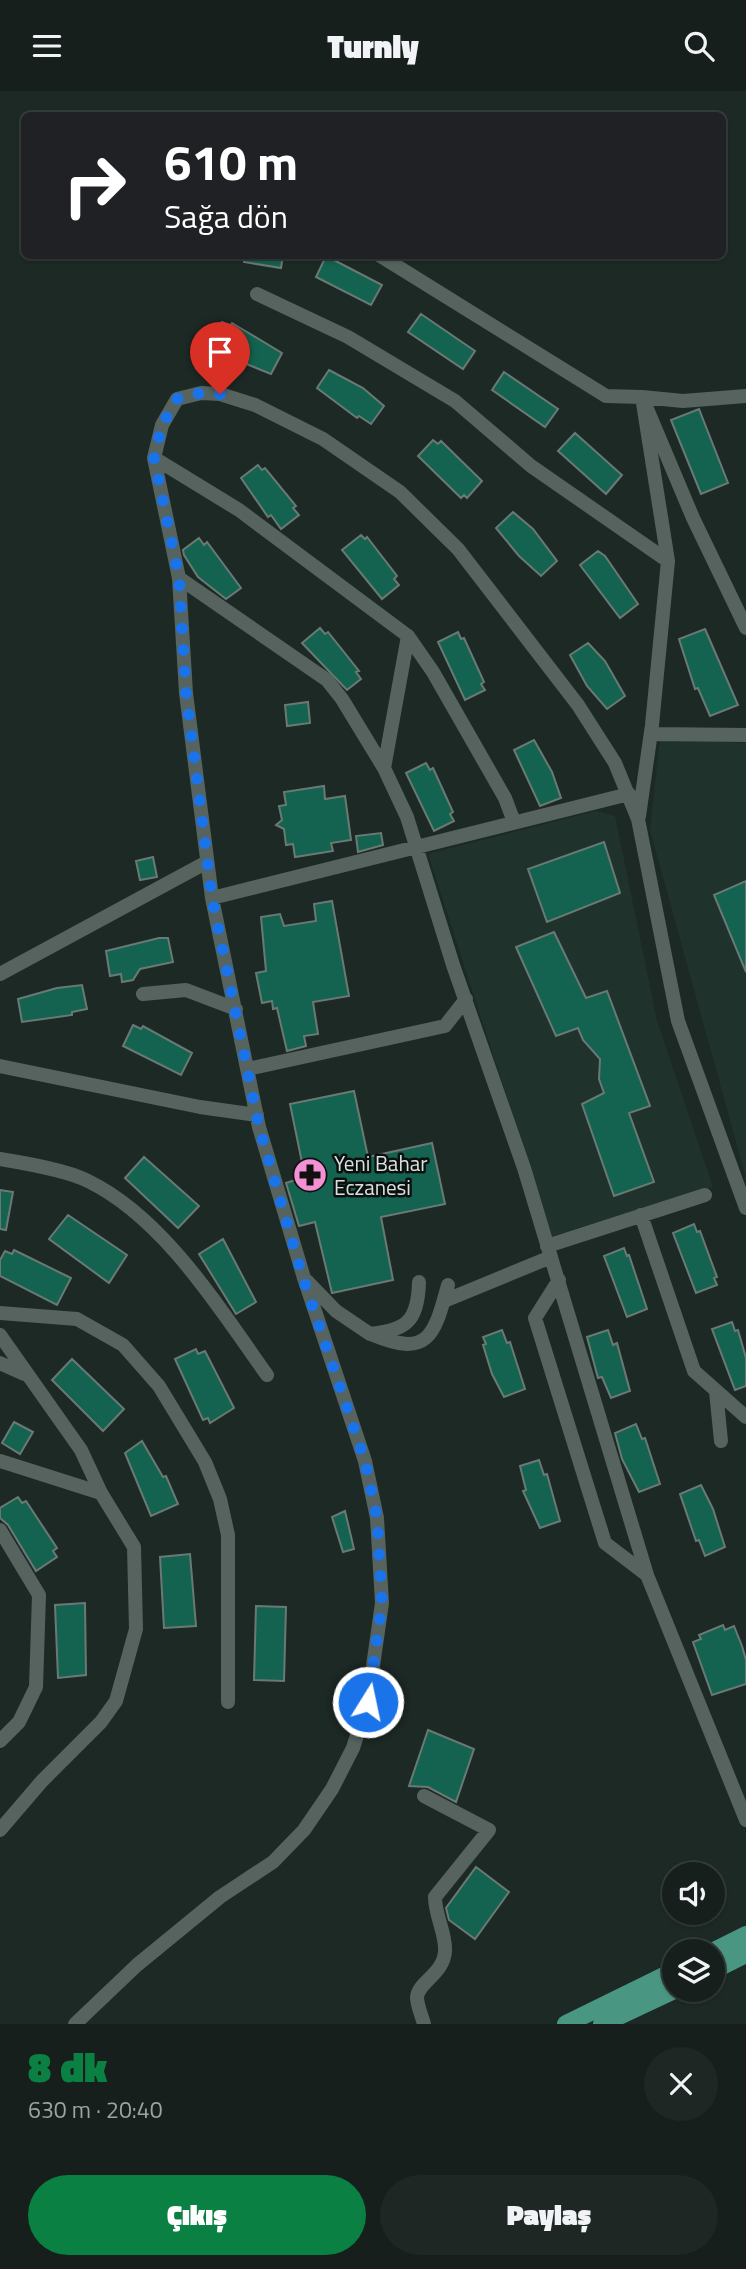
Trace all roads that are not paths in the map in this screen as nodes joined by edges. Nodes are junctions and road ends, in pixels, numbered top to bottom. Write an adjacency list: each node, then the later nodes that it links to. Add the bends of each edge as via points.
1 (385, 259): 4 (street, via 606,396)
2 (257, 294): 6 (street, via 348,337 455,401 531,466)
3 (746, 396): 4 (street, via 683,401)
4 (642, 397): 6 (street); 8 (street)
5 (154, 458): 7 (street); 9 (street, via 239,510); 13 (street, via 162,425 177,399 201,393 255,405 293,422 369,469 423,511 466,559 578,705 615,762)
6 (668, 561): 10 (street)
7 (179, 578): 12 (street, via 327,680); 17 (street, via 186,693)
8 (746, 628)
9 (408, 636): 12 (street); 15 (street, via 505,798)
10 (651, 734): 11 (street); 14 (street)
11 (746, 735)
12 (384, 768): 16 (street)
13 (629, 794): 14 (street); 15 (street)
14 (638, 819): 28 (street, via 678,1021)
15 (514, 822): 16 (street)
16 (416, 845): 18 (street); 21 (street)
17 (207, 862): 18 (street); 19 (street)
18 (212, 898): 22 (street)
19 (0, 974)
20 (143, 994): 22 (street, via 186,990)
21 (466, 999): 24 (street, via 444,1026); 30 (street)
22 (236, 1009): 24 (street)
23 (0, 1066): 25 (street)
24 (248, 1069): 25 (street)
25 (257, 1115): 31 (street)
26 (0, 1159): 41 (street, via 87,1180 135,1211 196,1276)
27 (705, 1195): 29 (street)
28 (746, 1207)
29 (641, 1215): 30 (street); 42 (street, via 694,1371)
30 (549, 1251): 32 (street); 35 (street)
31 (303, 1278): 37 (street, via 336,1311); 60 (street, via 362,1449 377,1518 382,1603 368,1702 332,1789 287,1850 137,1965)
32 (559, 1280): 48 (street); 48 (street, via 535,1318 605,1543)
33 (418, 1282): 37 (street, via 418,1306 411,1320 394,1331)
34 (449, 1285): 35 (street)
35 (444, 1301): 37 (street, via 434,1331 418,1344 396,1345)
36 (0, 1313): 49 (street, via 77,1319 123,1345 159,1386 205,1462 228,1535)
37 (370, 1333)
38 (0, 1335): 40 (street)
39 (0, 1363): 40 (street)
40 (26, 1374): 46 (street, via 81,1450)
41 (267, 1375)
42 (716, 1391): 43 (street); 44 (street)
43 (746, 1417)
44 (721, 1441)
45 (0, 1461): 46 (street)
46 (101, 1493): 53 (street, via 134,1547 136,1629 127,1668 116,1700 101,1722)
47 (0, 1529): 50 (street, via 39,1595 36,1687 19,1722)
48 (647, 1575): 52 (street)
49 (229, 1702)
50 (0, 1741)
51 (424, 1796): 61 (street, via 489,1830 436,1897 445,1953 436,1975 419,1991)
52 (746, 1820)
53 (0, 1830)
54 (746, 1935): 55 (main road)
55 (725, 1946)
56 (746, 1954): 57 (main road)
57 (725, 1964)
58 (662, 1977): 62 (main road)
59 (662, 1996): 63 (main road)
60 (75, 2024)
61 (424, 2024)
62 (566, 2024)
63 (602, 2024)

